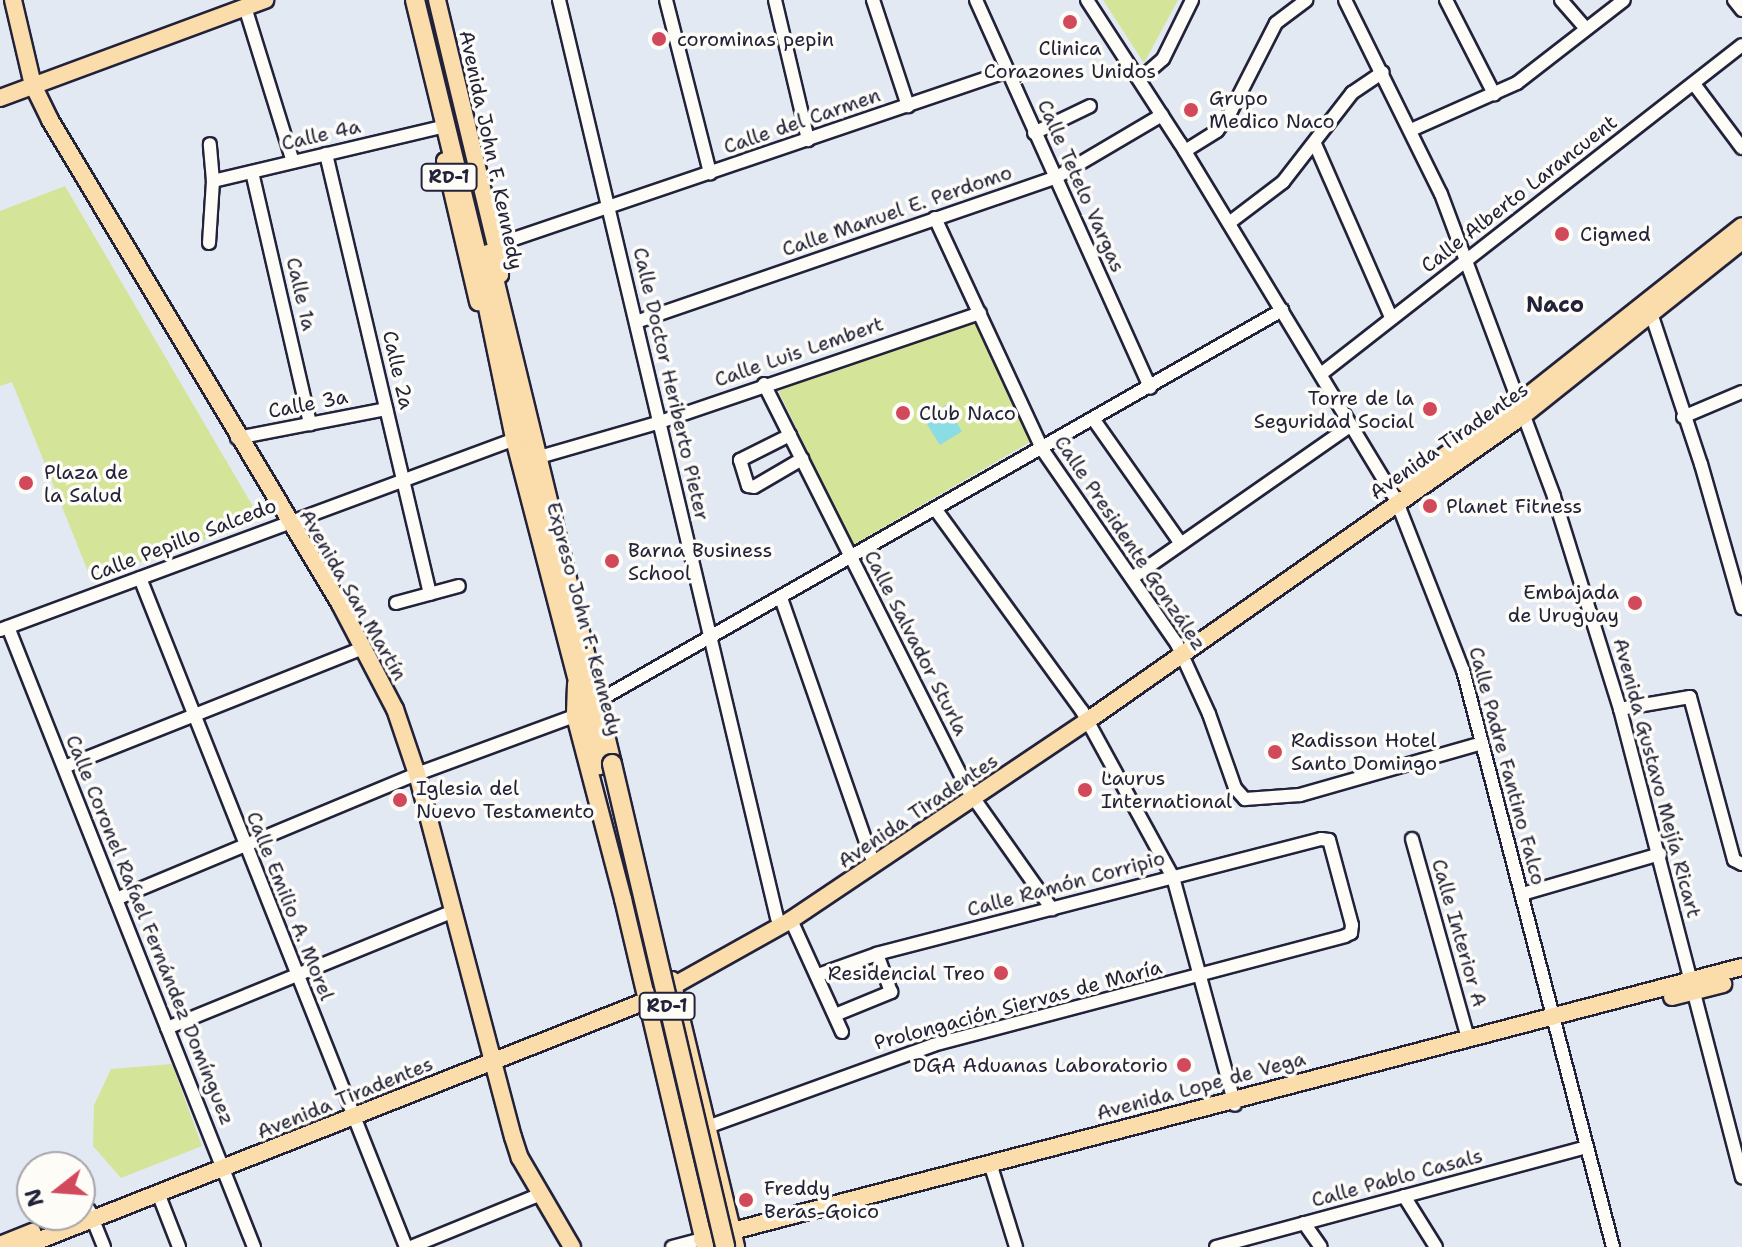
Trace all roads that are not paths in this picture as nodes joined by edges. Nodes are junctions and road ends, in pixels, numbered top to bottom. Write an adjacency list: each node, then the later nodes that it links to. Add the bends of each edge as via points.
1 (13, 0): 24 (main road, Avenida San Martín)
2 (265, 0): 16 (main road)
3 (559, 0): 46 (street, Calle Doctor Heriberto Pieter)
4 (666, 0): 43 (street)
5 (775, 0): 35 (street)
6 (873, 0): 29 (street)
7 (976, 0): 21 (street, Calle Tetelo Vargas)
8 (1087, 0): 23 (street, Calle Padre Fantino Falco)
9 (1192, 0): 23 (street, via 1163,59)
10 (1306, 0): 39 (street, via 1276,23 1217,131)
11 (1345, 0): 22 (street, Avenida Gustavo Mejía Ricart)
12 (1446, 0): 27 (street)
13 (1561, 0): 19 (street)
14 (1624, 0): 19 (street)
15 (1734, 0): 18 (street)
16 (240, 4): 24 (main road); 41 (street)
17 (424, 5): 32 (main road, RD-1, via 416,40); 52 (highway, Expreso John F. Kennedy / RD-1); 52 (main road, Avenida John F. Kennedy / RD-1)
18 (1742, 10)
19 (1586, 29): 27 (street, via 1517,83)
20 (1742, 45): 25 (street, Calle Alberto Larancuent)
21 (1008, 71): 29 (street, Calle del Carmen); 34 (street, Calle Tetelo Vargas)
22 (1383, 72): 33 (street, Avenida Gustavo Mejía Ricart); 37 (street, via 1352,93)
23 (1140, 79): 31 (street, Calle Padre Fantino Falco)
24 (32, 80): 26 (main road); 28 (main road); 72 (main road, Avenida San Martín, via 50,120)
25 (1694, 84): 38 (street); 53 (street, Calle Alberto Larancuent)
26 (0, 88)
27 (1494, 94): 33 (street)
28 (0, 98)
29 (908, 106): 35 (street, Calle del Carmen)
30 (1090, 106): 34 (street)
31 (1162, 115): 39 (street, Calle Padre Fantino Falco); 44 (street, Calle Manuel E. Perdomo)
32 (438, 128): 40 (street, Calle 4a); 59 (main road, RD-1, via 477,299)
33 (1411, 130): 53 (street, Avenida Gustavo Mejía Ricart)
34 (1034, 133): 44 (street, Calle Tetelo Vargas)
35 (808, 140): 43 (street, Calle del Carmen)
36 (210, 144): 45 (street)
37 (1315, 144): 48 (street, via 1283,182); 57 (street)
38 (1742, 148)
39 (1185, 151): 48 (street, Calle Padre Fantino Falco)
40 (326, 154): 41 (street, Calle 4a); 64 (street, Calle 2a)
41 (293, 162): 42 (street, Calle 4a)
42 (252, 172): 45 (street, Calle 4a); 69 (street, Calle 1a)
43 (710, 173): 46 (street, Calle del Carmen)
44 (1055, 178): 47 (street, Calle Manuel E. Perdomo); 62 (street, Calle Tetelo Vargas)
45 (213, 181): 51 (street)
46 (609, 207): 52 (street); 58 (street, Calle Doctor Heriberto Pieter)
47 (935, 218): 56 (street, Calle Presidente González); 58 (street, Calle Manuel E. Perdomo)
48 (1229, 223): 55 (street, Calle Padre Fantino Falco)
49 (1742, 226): 54 (main road, Avenida Tiradentes)
50 (1742, 241): 54 (main road, Avenida Tiradentes)
51 (209, 243)
52 (486, 247): 59 (highway, Expreso John F. Kennedy / RD-1); 75 (highway, Expreso John F. Kennedy / RD-1)
53 (1469, 261): 57 (street, Calle Alberto Larancuent); 65 (street, Avenida Gustavo Mejía Ricart)
54 (1649, 307): 65 (main road, Avenida Tiradentes); 66 (street)
55 (1282, 310): 60 (street, Calle Padre Fantino Falco); 62 (street)
56 (980, 313): 61 (street, Calle Luis Lembert); 74 (street, Calle Presidente González)
57 (1391, 317): 60 (street, Calle Alberto Larancuent)
58 (636, 322): 68 (street, Calle Doctor Heriberto Pieter)
59 (495, 353): 73 (highway, Expreso John F. Kennedy / RD-1)
60 (1321, 374): 70 (street, Calle Padre Fantino Falco)
61 (764, 384): 68 (street, Calle Luis Lembert); 71 (street, Calle Salvador Sturla)
62 (1150, 388): 67 (street)
63 (1742, 392): 66 (street)
64 (386, 409): 69 (street, Calle 3a); 77 (street, Calle 2a)
65 (1522, 409): 78 (main road, Avenida Tiradentes); 98 (street, Avenida Gustavo Mejía Ricart)
66 (1683, 417): 83 (street)
67 (1094, 420): 74 (street); 81 (street)
68 (660, 422): 75 (street, Calle Luis Lembert); 92 (street, Calle Doctor Heriberto Pieter)
69 (310, 424): 72 (street, Calle 3a)
70 (1350, 426): 78 (street, Calle Padre Fantino Falco); 81 (street)
71 (790, 435): 76 (street, Calle Salvador Sturla); 76 (street, via 740,460 748,486)
72 (237, 438): 80 (main road, Avenida San Martín)
73 (515, 439): 77 (street, Calle Pepillo Salcedo); 96 (highway, Expreso John F. Kennedy / RD-1)
74 (1042, 449): 79 (street); 85 (street, Calle Presidente González)
75 (539, 457): 95 (highway, Expreso John F. Kennedy / RD-1)
76 (802, 459): 82 (street, Calle Salvador Sturla)
77 (403, 480): 80 (street, Calle Pepillo Salcedo); 87 (street, Calle 2a)
78 (1395, 497): 94 (main road, Avenida Tiradentes); 102 (street, Calle Padre Fantino Falco, via 1463,670)
79 (936, 510): 82 (street); 101 (street)
80 (288, 521): 84 (street, Calle Pepillo Salcedo); 93 (main road, Avenida San Martín)
81 (1181, 544): 85 (street)
82 (850, 559): 88 (street); 106 (street, Calle Salvador Sturla)
83 (1737, 570): 90 (street)
84 (140, 578): 91 (street, Calle Pepillo Salcedo); 99 (street, Calle Emilio A. Morel)
85 (1132, 578): 94 (street, Calle Presidente González)
86 (459, 586): 87 (street)
87 (430, 594): 89 (street)
88 (781, 598): 92 (street); 110 (street)
89 (396, 603)
90 (1742, 608)
91 (4, 628): 104 (street, Calle Coronel Rafael Fernández Domínguez)
92 (710, 639): 97 (street); 119 (street, Calle Doctor Heriberto Pieter)
93 (363, 648): 99 (street); 105 (main road, Avenida San Martín, via 395,709)
94 (1180, 648): 101 (main road, Avenida Tiradentes); 102 (street, Calle Presidente González, via 1235,788 1245,799 1300,795)
95 (589, 666): 97 (main road, RD-1); 103 (highway, Expreso John F. Kennedy / RD-1)
96 (576, 683): 100 (main road, RD-1); 103 (highway, Expreso John F. Kennedy / RD-1)
97 (605, 697): 113 (main road, RD-1)
98 (1620, 709): 109 (street, Avenida Gustavo Mejía Ricart); 111 (street, via 1690,697 1734,860)
99 (194, 714): 104 (street); 108 (street, Calle Emilio A. Morel)
100 (575, 716): 105 (street); 116 (main road, RD-1)
101 (1084, 716): 106 (main road, Avenida Tiradentes); 112 (street)
102 (1482, 743): 114 (street, Calle Padre Fantino Falco)
103 (606, 765): 155 (highway, Expreso John F. Kennedy / RD-1, bridge); 157 (highway, Expreso John F. Kennedy / RD-1)
104 (64, 767): 115 (street, Calle Coronel Rafael Fernández Domínguez)
105 (417, 774): 108 (street); 118 (main road, Avenida San Martín)
106 (971, 794): 110 (main road, Avenida Tiradentes); 117 (street, Calle Salvador Sturla); 119 (main road, Avenida Tiradentes)
107 (1412, 839): 134 (street, Calle Interior A)
108 (244, 847): 115 (street); 123 (street, Calle Emilio A. Morel)
109 (1660, 854): 114 (street); 128 (street, Avenida Gustavo Mejía Ricart)
110 (871, 856): 119 (main road, Avenida Tiradentes)
111 (1742, 864)
112 (1173, 877): 117 (street, Calle Ramón Corripio); 120 (street, Calle Ramón Corripio, via 1327,839 1352,925); 125 (street)
113 (651, 893): 116 (main road, via 648,903 660,954 653,961 640,956); 127 (main road, RD-1)
114 (1522, 894): 131 (street, Calle Padre Fantino Falco)
115 (116, 899): 132 (street, Calle Coronel Rafael Fernández Domínguez)
116 (623, 899): 129 (main road, RD-1)
117 (1052, 909): 121 (street, Calle Ramón Corripio)
118 (454, 911): 123 (street); 135 (main road, Avenida San Martín)
119 (784, 919): 124 (street, Calle Doctor Heriberto Pieter); 127 (main road, Avenida Tiradentes)
120 (1345, 936): 125 (street, Prolongación Siervas de María)
121 (877, 954): 124 (street, Calle Ramón Corripio); 130 (street, via 891,992)
122 (1742, 967): 128 (main road, Avenida Lope de Vega)
123 (294, 973): 132 (street); 139 (street, Calle Emilio A. Morel)
124 (818, 975): 130 (street, Calle Doctor Heriberto Pieter)
125 (1199, 977): 138 (street); 140 (street, Prolongación Siervas de María, via 933,1045)
126 (1742, 978): 128 (main road, Avenida Lope de Vega)
127 (672, 981): 129 (main road, Avenida Tiradentes); 136 (main road, RD-1)
128 (1691, 987): 131 (main road, Avenida Lope de Vega); 146 (street, Avenida Gustavo Mejía Ricart)
129 (645, 997): 135 (main road, Avenida Tiradentes); 137 (main road, RD-1)
130 (835, 1015): 133 (street, Calle Doctor Heriberto Pieter)
131 (1555, 1022): 134 (main road, Avenida Lope de Vega); 138 (main road, Avenida Lope de Vega); 142 (street, Calle Padre Fantino Falco)
132 (167, 1028): 144 (street, Calle Coronel Rafael Fernández Domínguez)
133 (842, 1032)
134 (1468, 1038): 138 (main road, Avenida Lope de Vega)
135 (490, 1056): 139 (main road, Avenida Tiradentes); 148 (main road, Avenida San Martín, via 520,1158)
136 (694, 1070): 137 (main road, via 684,1058 675,1015 664,1009 656,1019 668,1066); 140 (main road, RD-1)
137 (665, 1078): 143 (main road, RD-1)
138 (1232, 1095): 145 (main road, Avenida Lope de Vega)
139 (352, 1112): 144 (main road, Avenida Tiradentes); 162 (street, Calle Emilio A. Morel)
140 (707, 1127): 141 (main road, RD-1)
141 (712, 1147): 143 (main road, via 710,1160 722,1204 715,1216 702,1209 691,1165); 155 (main road, RD-1)
142 (1587, 1147): 149 (street, Calle Pablo Casals); 169 (street, Calle Padre Fantino Falco)
143 (683, 1155): 157 (main road, RD-1)
144 (221, 1164): 147 (main road, Avenida Tiradentes); 150 (main road, Avenida Tiradentes); 161 (street, Calle Coronel Rafael Fernández Domínguez)
145 (991, 1168): 155 (main road, Avenida Lope de Vega); 165 (street)
146 (1742, 1177)
147 (158, 1193): 151 (main road, Avenida Tiradentes); 160 (street)
148 (541, 1194): 162 (street); 163 (main road, Avenida San Martín)
149 (1404, 1196): 152 (street, Calle Pablo Casals); 168 (street)
150 (96, 1210)
151 (96, 1211)
152 (1304, 1223): 158 (street, Calle Pablo Casals); 167 (street)
153 (38, 1231): 156 (main road, Avenida Tiradentes)
154 (52, 1231): 159 (main road, Avenida Tiradentes)
155 (732, 1241): 157 (main road, Avenida Lope de Vega)
156 (0, 1245)
157 (708, 1245): 164 (street, Avenida Lope de Vega)
158 (1231, 1245): 166 (street, Calle Pablo Casals)
159 (22, 1247)
160 (179, 1247)
161 (254, 1247)
162 (408, 1247)
163 (572, 1247)
164 (672, 1247)
165 (1016, 1247)
166 (1216, 1247)
167 (1321, 1247)
168 (1436, 1247)
169 (1613, 1247)

